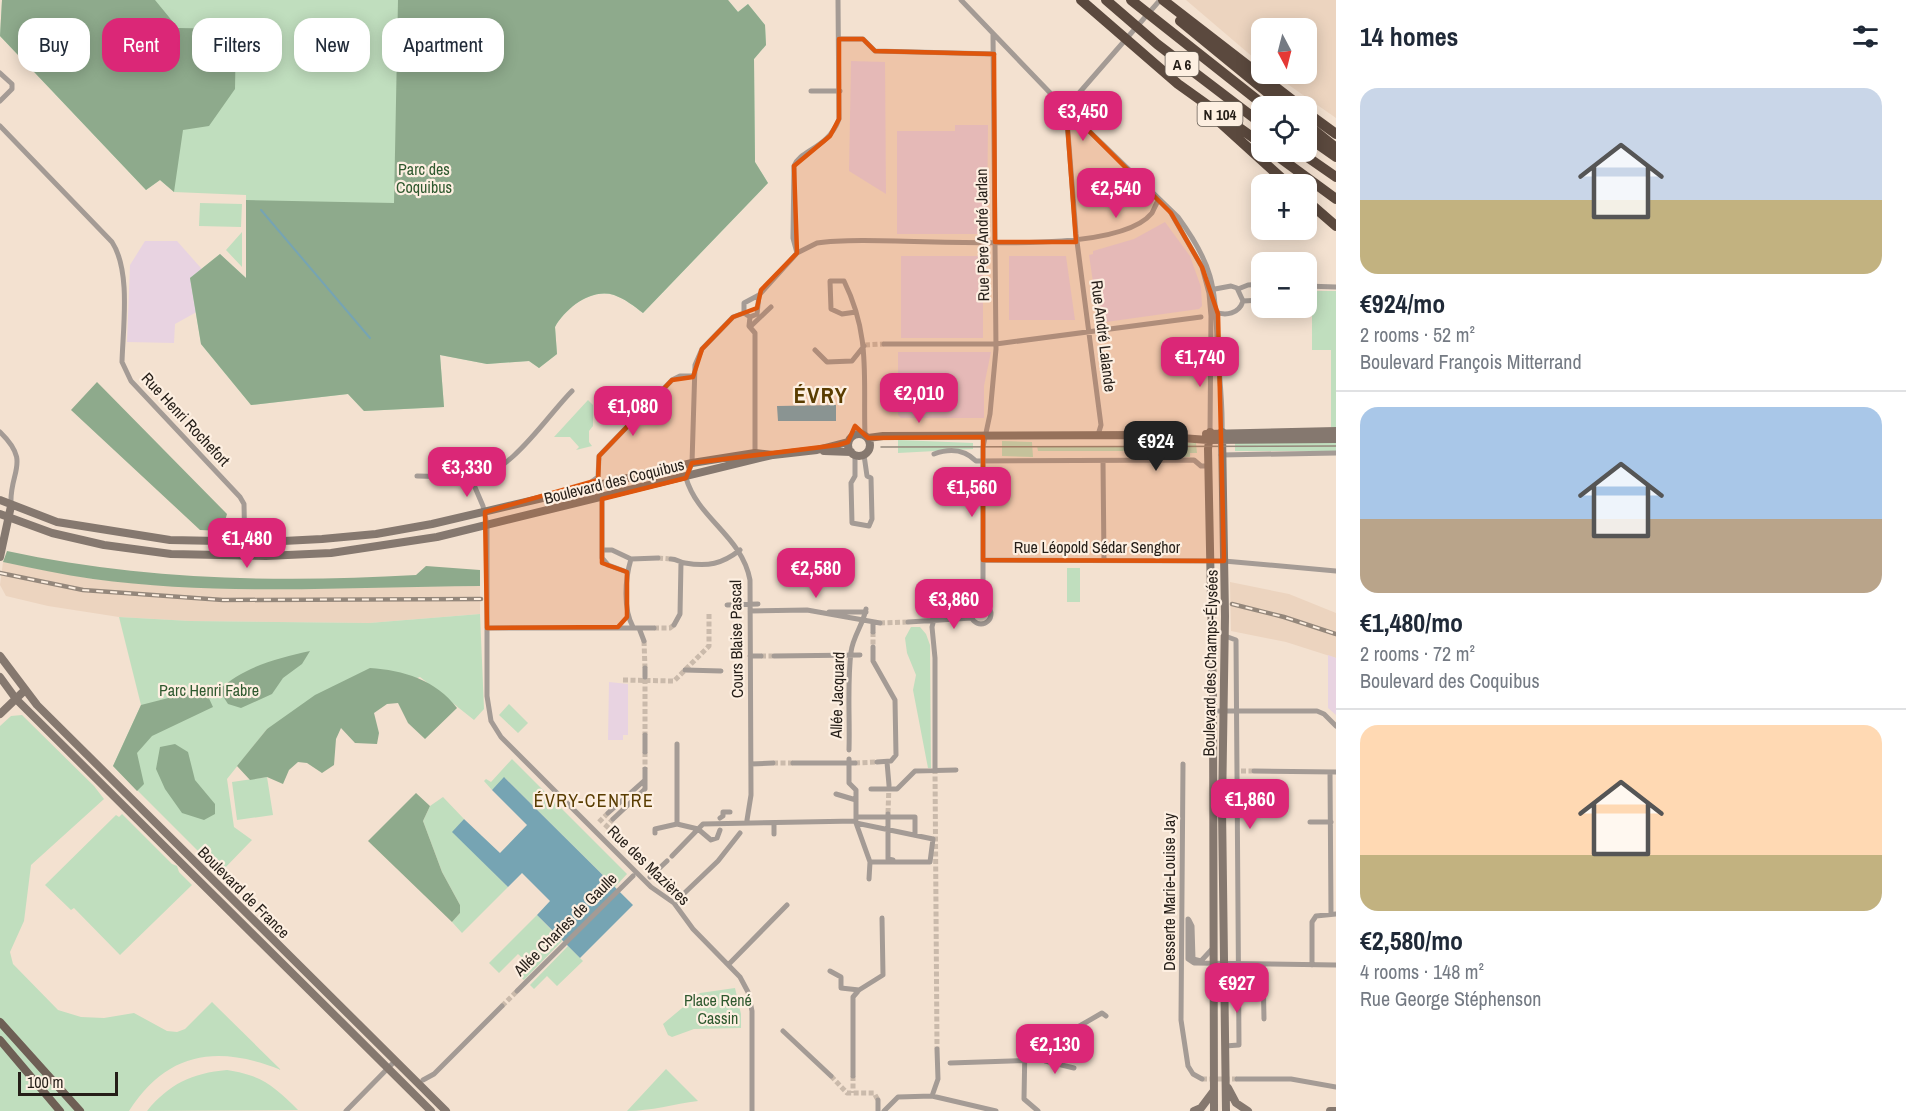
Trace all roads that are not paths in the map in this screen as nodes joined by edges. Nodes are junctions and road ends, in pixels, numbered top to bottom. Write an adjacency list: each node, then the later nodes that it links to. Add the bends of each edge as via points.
1 (838, 0): 8 (street)
2 (961, 0): 7 (street)
3 (1081, 0): 11 (highway, N 104)
4 (1106, 0): 19 (highway, A 6)
5 (1131, 0): 14 (highway, A 6)
6 (1161, 0): 15 (highway, via 1170,13); 16 (highway); 18 (street)
7 (993, 34): 9 (street, Rue Père André Jarlan); 18 (street)
8 (839, 39): 9 (street, via 863,39 875,51); 13 (street)
9 (994, 54): 39 (street, Rue Père André Jarlan)
10 (0, 73): 17 (street, via 12,89)
11 (1178, 84): 24 (highway, N 104); 31 (highway)
12 (811, 91): 13 (street)
13 (840, 91): 41 (street, via 836,128 822,145 796,161 792,196)
14 (1252, 96)
15 (1272, 96)
16 (1287, 96)
17 (0, 101)
18 (1066, 108): 35 (street); 40 (street, Rue André Lalande)
19 (1251, 116)
20 (1317, 120): 23 (highway)
21 (0, 126): 99 (street, Rue Henri Rochefort, via 120,254 125,372 240,497 244,504)
22 (1317, 133): 26 (highway)
23 (1336, 134)
24 (1251, 136)
25 (1317, 144): 27 (highway)
26 (1336, 148)
27 (1336, 157)
28 (1286, 162): 34 (highway)
29 (1313, 162): 33 (highway)
30 (1314, 162): 32 (highway)
31 (1277, 174)
32 (1336, 177)
33 (1336, 182)
34 (1336, 199)
35 (1158, 201): 37 (street); 40 (street, via 1151,213 1127,227)
36 (1317, 210): 38 (highway)
37 (1171, 213): 46 (street, via 1204,266); 46 (street, via 1191,235 1207,264)
38 (1336, 226)
39 (995, 239): 40 (street); 41 (street, via 824,242); 61 (street, Rue Père André Jarlan)
40 (1077, 241): 59 (street, Rue André Lalande)
41 (797, 253): 47 (street)
42 (1251, 285): 45 (street)
43 (1317, 286): 44 (street)
44 (1336, 286)
45 (1238, 289): 46 (street, via 1226,286); 50 (street)
46 (1213, 292): 55 (street); 70 (street)
47 (759, 295): 48 (street); 51 (street)
48 (752, 300): 51 (street); 54 (street, via 744,303)
49 (1251, 301): 50 (street)
50 (1243, 302): 55 (street, via 1236,312)
51 (758, 303): 56 (street, via 758,312)
52 (771, 307): 58 (street)
53 (856, 312): 53 (street, via 844,281 831,281 831,309 842,314); 62 (street)
54 (744, 313): 56 (street); 64 (street, via 733,317 702,349)
55 (1218, 314): 71 (street)
56 (750, 317): 58 (street)
57 (1201, 317): 59 (street)
58 (750, 327): 75 (street, via 755,333)
59 (1087, 333): 61 (street); 68 (street, Rue André Lalande, via 1101,424)
60 (884, 344): 61 (street)
61 (996, 344): 69 (street, Rue Père André Jarlan)
62 (865, 345): 63 (street, via 852,361 827,362); 72 (street)
63 (815, 350)
64 (693, 376): 84 (street); 91 (street, via 672,380 599,456 598,477)
65 (572, 391): 89 (street, via 508,460 486,475)
66 (1336, 431): 71 (main road)
67 (0, 432): 94 (street, via 10,442 18,467)
68 (1098, 435): 69 (main road); 70 (main road)
69 (986, 436): 72 (main road); 82 (street, Rue Père André Jarlan)
70 (1209, 436): 71 (main road); 85 (main road, Boulevard des Champs-Élysées)
71 (1222, 436): 73 (main road); 81 (main road, Boulevard des Champs-Élysées)
72 (866, 437): 74 (main road, Boulevard des Coquibus, via 855,434); 78 (main road, via 869,449)
73 (1336, 439)
74 (848, 442): 76 (main road, Boulevard des Coquibus); 78 (main road)
75 (755, 449)
76 (817, 450): 78 (main road, Boulevard des Coquibus); 80 (main road, Boulevard des Coquibus)
77 (1336, 453): 81 (street)
78 (856, 454): 87 (street); 88 (street)
79 (934, 454): 82 (street, via 964,451 976,461)
80 (774, 455): 84 (main road, Boulevard des Coquibus, via 755,453); 90 (main road, Boulevard des Coquibus)
81 (1221, 455): 110 (main road, Boulevard des Champs-Élysées)
82 (983, 461): 83 (street); 107 (street, Rue Père André Jarlan)
83 (1103, 461): 85 (street, via 1194,460); 108 (street)
84 (692, 463): 90 (street); 91 (main road, Boulevard des Coquibus)
85 (1208, 466): 109 (main road, Boulevard des Champs-Élysées)
86 (417, 476): 89 (street)
87 (855, 476): 88 (street); 88 (street, via 851,483 852,523 869,526 872,477)
88 (867, 476)
89 (471, 478): 95 (street, Rue des Mazières)
90 (686, 478): 92 (main road, Boulevard des Coquibus); 101 (street, Cours Blaise Pascal, via 697,503)
91 (583, 487): 95 (main road, Boulevard des Coquibus)
92 (602, 499): 98 (main road, Boulevard des Coquibus); 100 (street)
93 (0, 500): 94 (main road, Boulevard des Coquibus)
94 (11, 506): 97 (main road); 99 (main road, Boulevard des Coquibus, via 57,522 107,532 170,540)
95 (485, 512): 98 (street, Rue des Mazières); 99 (main road, Boulevard des Coquibus, via 376,534)
96 (0, 514): 97 (main road, Boulevard des Coquibus)
97 (10, 519): 102 (main road, Boulevard des Coquibus, via 104,545 171,554); 103 (main road)
98 (487, 525): 102 (main road, Boulevard des Coquibus, via 380,547); 131 (street, Rue des Mazières)
99 (245, 542): 102 (street, Rue Henri Rochefort)
100 (602, 550): 106 (street); 113 (street, via 604,562)
101 (740, 550): 111 (street, via 723,562); 120 (street, Cours Blaise Pascal, via 749,574)
102 (245, 556)
103 (0, 557)
104 (658, 558): 106 (street)
105 (671, 558): 111 (street)
106 (631, 559): 113 (street)
107 (983, 560): 108 (street, Rue Léopold Sédar Senghor); 114 (street, Rue Père André Jarlan)
108 (1104, 560): 109 (street, Rue Léopold Sédar Senghor)
109 (1210, 561): 110 (street, Rue Léopold Sédar Senghor); 151 (main road, Boulevard des Champs-Élysées)
110 (1224, 561): 112 (street, Rue Léopold Sédar Senghor); 135 (main road, Boulevard des Champs-Élysées)
111 (681, 562): 129 (street, via 680,614)
112 (1336, 571)
113 (627, 572): 122 (street)
114 (983, 587): 117 (street); 118 (street)
115 (758, 604): 116 (street)
116 (727, 605)
117 (976, 605): 118 (street); 121 (street)
118 (988, 606): 124 (street, via 992,613 988,622 978,624)
119 (811, 609): 158 (street, Allée Jacquard, via 866,610 851,652)
120 (750, 611): 126 (street, via 817,611); 141 (street, Cours Blaise Pascal)
121 (971, 611): 123 (street); 124 (street)
122 (627, 617): 130 (street); 132 (street)
123 (935, 617): 124 (street); 125 (street); 137 (street)
124 (972, 618)
125 (916, 621): 127 (street); 137 (street, via 928,628)
126 (873, 622): 128 (street); 134 (street)
127 (909, 622)
128 (880, 623)
129 (674, 625)
130 (618, 627): 131 (street); 132 (street)
131 (487, 628): 201 (street, Rue des Mazières, via 487,696 491,721 501,736 601,832 651,887)
132 (636, 628): 133 (street); 136 (street)
133 (654, 628)
134 (873, 632)
135 (1225, 636): 152 (main road, Boulevard des Champs-Élysées); 153 (street, via 1236,640)
136 (644, 641)
137 (932, 641): 167 (street)
138 (873, 647): 139 (street)
139 (872, 655): 143 (street); 161 (street, via 896,707 896,755)
140 (0, 656): 149 (main road, Boulevard de France)
141 (750, 656): 142 (street); 164 (street, Cours Blaise Pascal)
142 (761, 656)
143 (774, 656)
144 (645, 668): 148 (street)
145 (685, 670): 146 (street)
146 (721, 671)
147 (0, 677): 150 (main road, Boulevard de France)
148 (645, 677)
149 (24, 691): 150 (main road); 228 (main road, Boulevard de France)
150 (16, 699): 154 (main road); 230 (main road, Boulevard de France)
151 (1213, 711): 152 (street); 207 (main road, Boulevard des Champs-Élysées)
152 (1223, 711): 153 (street); 210 (main road, Boulevard des Champs-Élysées)
153 (1238, 712): 155 (street, via 1317,711); 213 (street)
154 (0, 714)
155 (1336, 726)
156 (645, 735): 159 (street)
157 (676, 744): 186 (street)
158 (849, 750)
159 (645, 752)
160 (877, 762): 161 (street)
161 (887, 762): 172 (street)
162 (772, 763): 164 (street)
163 (793, 763): 175 (street, Allée Jacquard, via 851,761 849,783 856,790)
164 (751, 764): 182 (street, Cours Blaise Pascal)
165 (1183, 764): 203 (street, Desserte Marie-Louise Jay)
166 (645, 769): 171 (street)
167 (935, 769)
168 (956, 770): 173 (street, via 915,771 897,789)
169 (1254, 771): 170 (street)
170 (1333, 772): 184 (street)
171 (645, 780): 177 (street); 180 (street, via 645,789)
172 (889, 785)
173 (871, 789)
174 (836, 794): 175 (street)
175 (856, 800): 181 (street)
176 (730, 812): 179 (street, via 723,812)
177 (608, 813)
178 (888, 815): 181 (street); 189 (street); 193 (street, via 915,817)
179 (720, 818)
180 (613, 819)
181 (856, 820): 185 (street); 189 (street); 197 (street)
182 (751, 821): 185 (street); 187 (street, via 703,824)
183 (1310, 822): 184 (street)
184 (1331, 822): 204 (street)
185 (774, 823): 192 (street)
186 (677, 824): 187 (street); 190 (street, via 655,829)
187 (698, 829): 188 (street, via 711,840 717,838); 194 (street)
188 (720, 830)
189 (888, 830): 193 (street); 195 (street, via 888,859)
190 (655, 833)
191 (740, 833): 201 (street, via 718,861)
192 (774, 834)
193 (915, 835): 197 (street, via 933,839 930,862)
194 (674, 855)
195 (898, 860)
196 (667, 861): 199 (street)
197 (870, 862): 200 (street)
198 (633, 876): 217 (street, Allée Charles de Gaulle)
199 (650, 878)
200 (869, 879)
201 (674, 903): 208 (street, Rue des Mazières, via 693,929)
202 (788, 905): 208 (street)
203 (1183, 912): 206 (street); 234 (street, Desserte Marie-Louise Jay, via 1181,1020 1188,1066)
204 (1334, 914): 211 (street, via 1316,916 1312,922)
205 (882, 918): 216 (street, via 883,975)
206 (1188, 919): 207 (street, via 1192,926 1193,959 1201,961); 209 (street, via 1190,961)
207 (1214, 947): 209 (main road, Boulevard des Champs-Élysées)
208 (729, 964): 248 (street, Rue des Mazières, via 746,986 752,1004)
209 (1213, 965): 210 (street); 239 (main road, Boulevard des Champs-Élysées)
210 (1224, 965): 213 (street); 224 (main road, Boulevard des Champs-Élysées)
211 (1312, 965): 212 (street); 214 (street)
212 (1336, 965)
213 (1238, 966): 214 (street); 224 (street, via 1239,1045)
214 (1263, 966): 220 (street)
215 (830, 971): 216 (street, via 841,977 841,988)
216 (859, 990): 233 (street, via 853,997)
217 (517, 991)
218 (502, 1006): 236 (street, via 434,1074)
219 (1106, 1016): 253 (street, via 1102,1013 1076,1028 1071,1040 1025,1044 1024,1099)
220 (1264, 1019)
221 (1, 1023): 244 (main road)
222 (783, 1031): 232 (street)
223 (0, 1040): 243 (main road)
224 (1225, 1046): 237 (main road, Boulevard des Champs-Élysées)
225 (937, 1048): 226 (street)
226 (938, 1058): 229 (street, via 948,1064); 240 (street, via 938,1079)
227 (1074, 1059): 229 (street)
228 (395, 1061): 230 (street); 247 (main road, Boulevard de France)
229 (1043, 1061): 231 (street)
230 (388, 1068): 245 (street); 246 (main road, Boulevard de France)
231 (1074, 1068)
232 (831, 1076)
233 (853, 1076)
234 (1202, 1079)
235 (1237, 1079): 238 (street, via 1291,1079)
236 (423, 1080)
237 (1227, 1082): 256 (main road, Boulevard des Champs-Élysées); 257 (main road, via 1236,1102)
238 (1336, 1087)
239 (1214, 1091): 254 (main road); 255 (main road, Boulevard des Champs-Élysées)
240 (932, 1096): 242 (street); 250 (street, via 898,1097)
241 (878, 1100): 249 (street)
242 (952, 1102): 251 (street); 252 (street)
243 (60, 1111)
244 (80, 1111)
245 (346, 1111)
246 (431, 1111)
247 (446, 1111)
248 (752, 1111)
249 (878, 1111)
250 (884, 1111)
251 (952, 1111)
252 (996, 1111)
253 (1038, 1111)
254 (1194, 1111)
255 (1214, 1111)
256 (1226, 1111)
257 (1248, 1111)
258 (1330, 1111): 259 (main road)
259 (1336, 1111)

